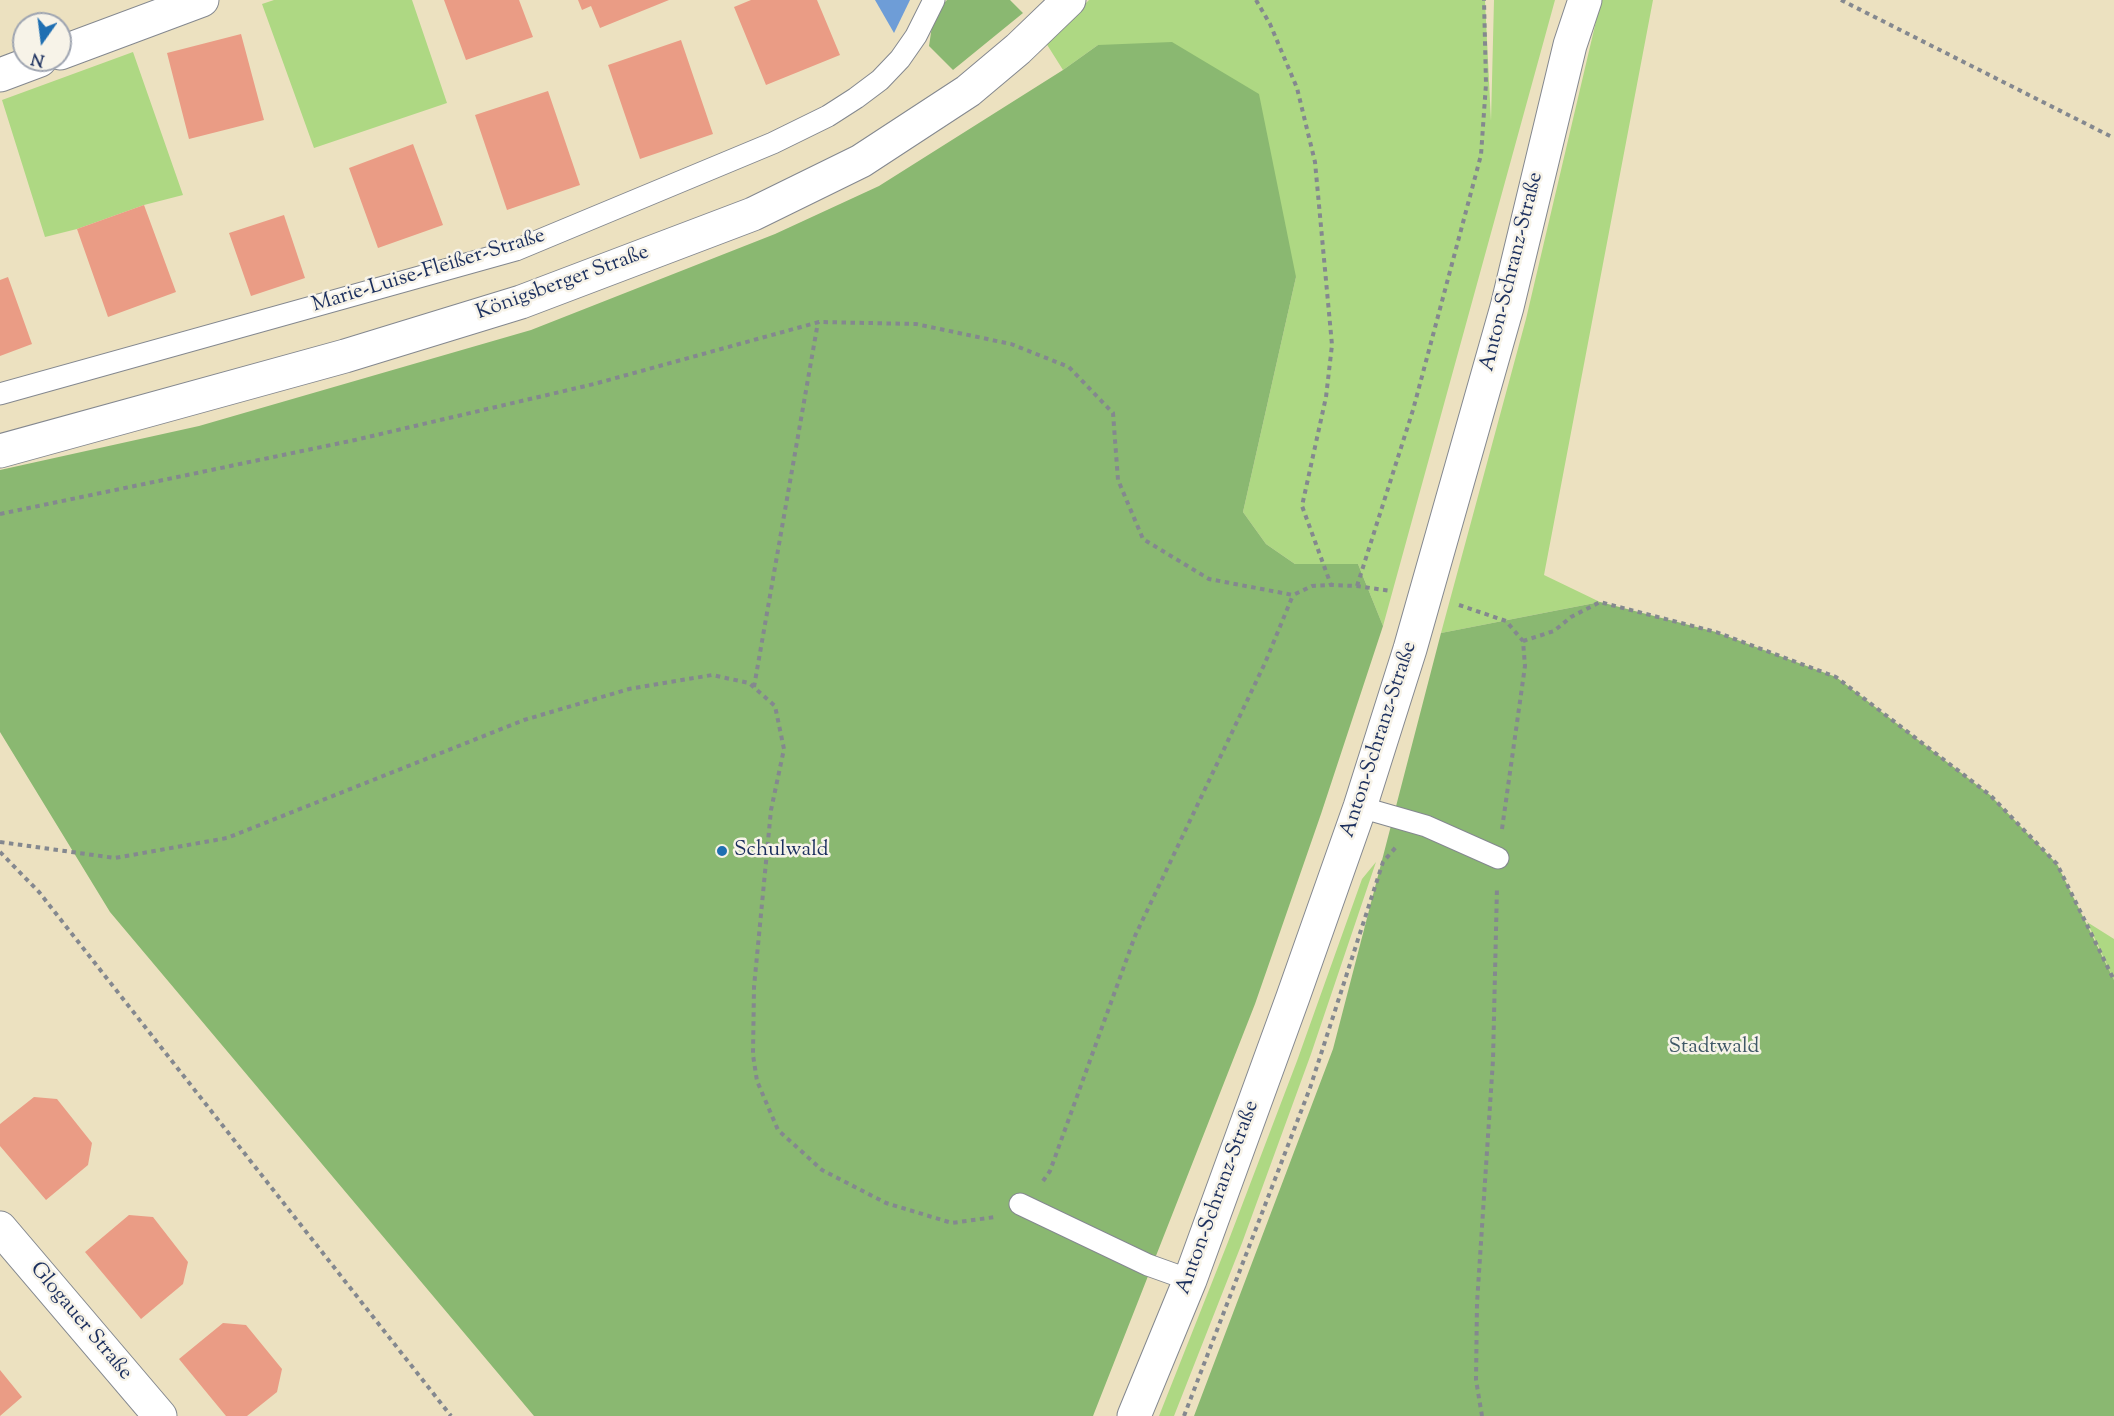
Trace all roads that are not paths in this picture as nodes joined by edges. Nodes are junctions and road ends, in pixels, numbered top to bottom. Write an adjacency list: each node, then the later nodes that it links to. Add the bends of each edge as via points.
1 (202, 0): 7 (street)
2 (934, 0): 8 (lane, Marie-Luise-Fleißer-Straße, via 916,36 880,80 828,116 773,143 516,250)
3 (1570, 0): 6 (street, Anton-Schranz-Straße)
4 (1585, 0): 6 (street, Anton-Schranz-Straße)
5 (1063, 2): 9 (street, Königsberger Straße, via 1018,50 960,97 861,161 753,214 510,305 345,356)
6 (1570, 45): 10 (street, Anton-Schranz-Straße, via 1507,307 1410,649)
7 (72, 49)
8 (0, 394)
9 (0, 451)
10 (1360, 807): 11 (lane, via 1426,826); 14 (street, Anton-Schranz-Straße)
11 (1498, 858)
12 (1020, 1204): 14 (lane, via 1148,1265)
13 (0, 1228): 15 (street, Glogauer Straße)
14 (1190, 1280): 16 (street, Anton-Schranz-Straße)
15 (160, 1416)
16 (1134, 1416)

